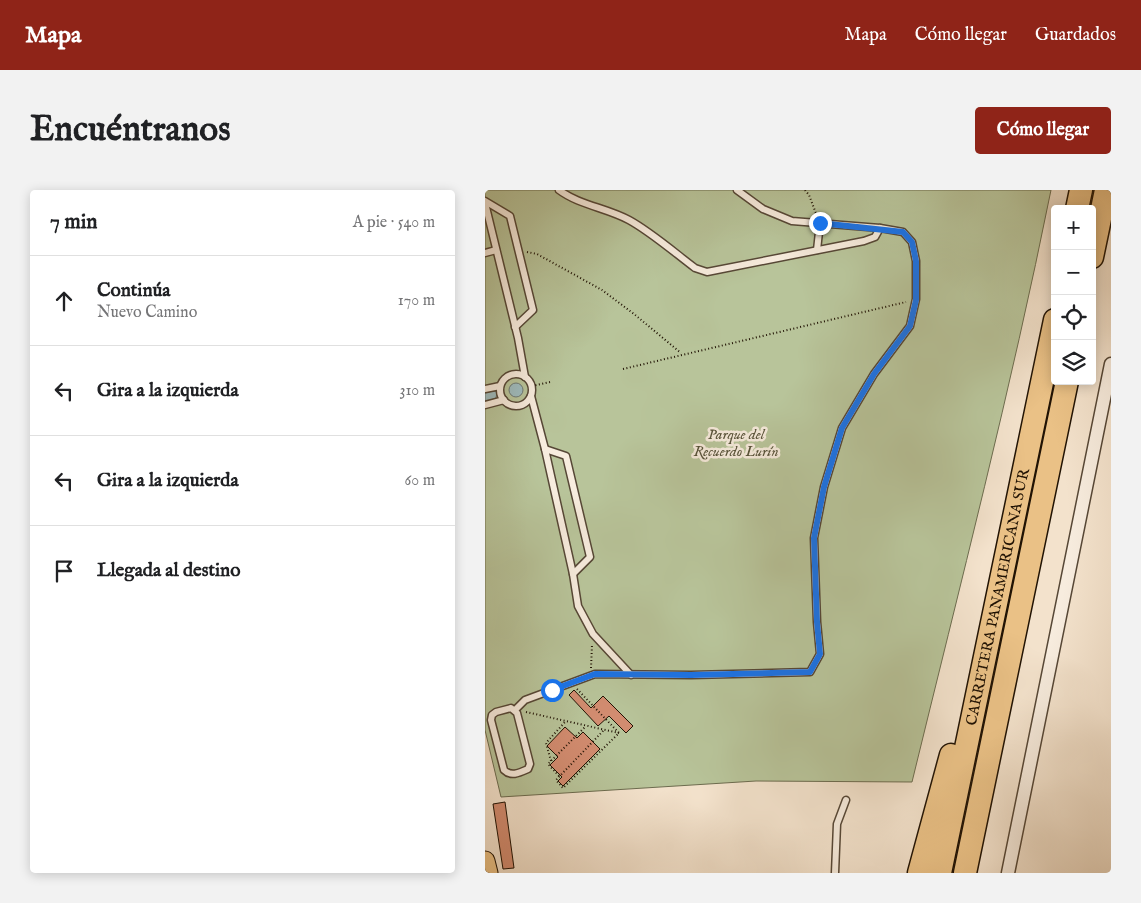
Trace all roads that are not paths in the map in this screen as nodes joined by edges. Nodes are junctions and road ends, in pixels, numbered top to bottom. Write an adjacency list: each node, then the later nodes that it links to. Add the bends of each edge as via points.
1 (559, 190): 12 (lane, via 630,220 695,268 707,272)
2 (737, 190): 7 (lane, via 763,209 792,222)
3 (1081, 190): 6 (highway)
4 (1106, 190): 13 (highway)
5 (485, 202): 9 (lane); 15 (lane, via 510,216 533,310)
6 (1078, 205)
7 (820, 223): 8 (lane); 12 (lane)
8 (880, 228): 12 (lane, via 875,237); 28 (lane, via 903,232 912,242 916,261 916,300 910,326 874,374 842,428 824,487 814,538 820,654 810,672)
9 (493, 234): 10 (lane); 11 (lane)
10 (485, 236)
11 (496, 250): 14 (lane); 15 (lane)
12 (817, 250)
13 (1093, 250)
14 (485, 253)
15 (515, 327): 18 (lane)
16 (1051, 339): 27 (highway, CARRETERA PANAMERICANA SUR)
17 (1111, 364): 38 (street)
18 (525, 376): 20 (lane, via 510,375); 22 (lane, via 532,386)
19 (1066, 385): 37 (highway, CARRETERA PANAMERICANA SUR)
20 (500, 386): 21 (lane); 23 (lane)
21 (485, 390)
22 (531, 396): 23 (lane, via 519,406 509,405); 25 (lane)
23 (504, 400): 24 (lane)
24 (485, 405)
25 (545, 449): 26 (lane); 26 (lane, via 566,456 590,558)
26 (573, 574): 28 (lane, via 578,606 593,634)
27 (990, 636): 35 (highway, via 959,724); 36 (highway, CARRETERA PANAMERICANA SUR)
28 (631, 675): 29 (lane, via 595,674 525,700)
29 (515, 710): 30 (lane, via 505,708); 30 (lane, via 530,764 520,773 504,770)
30 (488, 717)
31 (846, 800): 34 (lane, via 837,824)
32 (485, 861): 33 (main road)
33 (488, 873)
34 (835, 873)
35 (919, 873)
36 (940, 873)
37 (965, 873)
38 (1008, 873)

